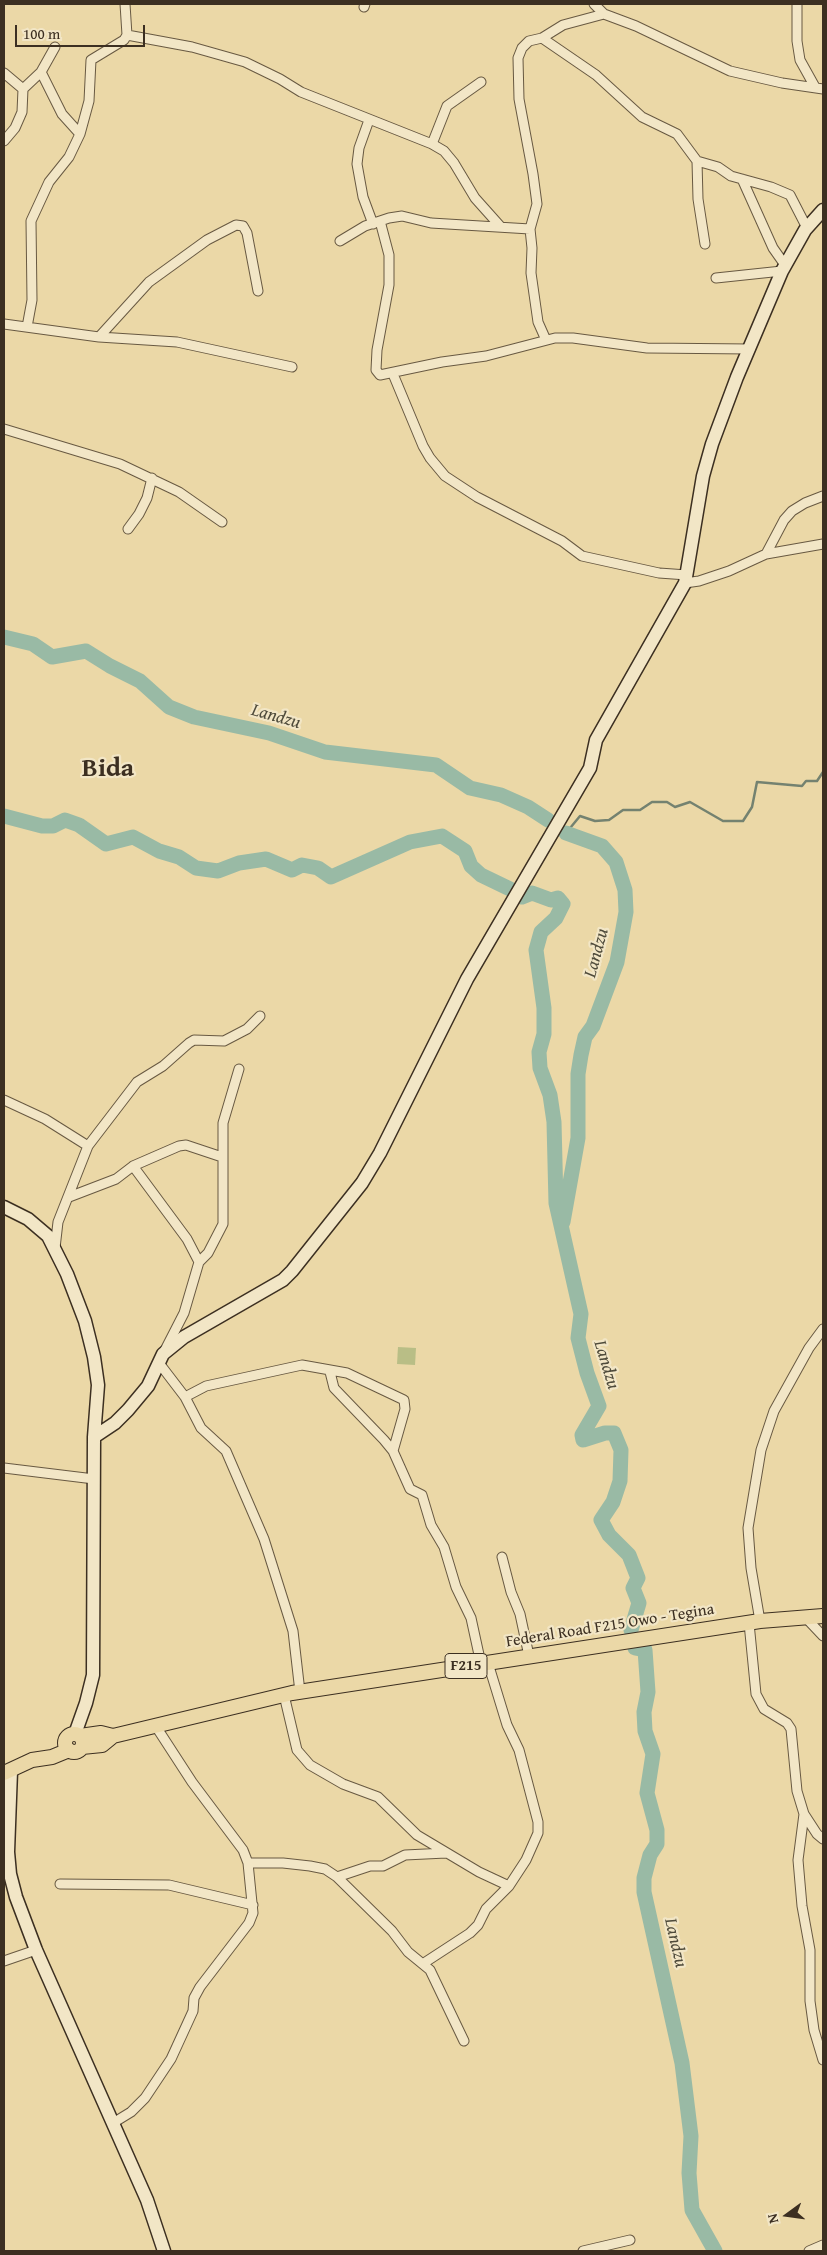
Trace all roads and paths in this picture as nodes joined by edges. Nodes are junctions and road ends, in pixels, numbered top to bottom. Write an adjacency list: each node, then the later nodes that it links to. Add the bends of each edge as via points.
1 (125, 4): 5 (street)
2 (594, 4): 4 (street)
3 (797, 4): 11 (street, via 800,60)
4 (604, 14): 6 (street, via 562,25); 11 (street, via 730,71)
5 (127, 35): 13 (street, via 192,47 246,62 301,92); 14 (street, via 91,60 89,101)
6 (542, 38): 17 (street, via 596,75 642,117 677,134); 23 (street, via 529,41 522,48 517,68 519,99 534,174 536,204)
7 (55, 47): 8 (street)
8 (41, 72): 12 (street); 14 (street, via 62,114)
9 (4, 73): 12 (street)
10 (481, 82): 16 (street, via 447,106)
11 (819, 88)
12 (23, 89): 15 (street, via 22,112)
13 (368, 120): 16 (street); 20 (street, via 359,148 358,164 364,197)
14 (80, 134): 30 (street, via 69,157 49,182 31,221 32,300)
15 (4, 141)
16 (432, 144): 21 (street, via 444,151 475,198)
17 (697, 161): 18 (street); 25 (street, via 698,199)
18 (742, 179): 22 (street, via 790,195); 26 (street)
19 (823, 210): 22 (street)
20 (376, 222): 21 (street, via 402,216 431,224); 24 (street); 35 (street, via 389,255 389,284 376,370 380,375)
21 (500, 226): 23 (street)
22 (807, 228): 26 (street)
23 (530, 229): 32 (street, via 534,300)
24 (340, 240)
25 (705, 244)
26 (784, 268): 27 (street); 33 (street)
27 (716, 278)
28 (258, 291): 31 (street, via 247,233 243,226 236,225 207,240 149,282)
29 (4, 324): 30 (street)
30 (27, 327): 31 (street)
31 (99, 337): 34 (street, via 177,342)
32 (546, 340): 33 (street, via 573,338 647,348); 35 (street, via 486,356)
33 (750, 349): 43 (street, via 712,444 703,476)
34 (292, 367)
35 (393, 374): 43 (street, via 423,446 445,476 562,541 582,556)
36 (4, 429): 37 (street, via 101,458)
37 (152, 478): 39 (street, via 179,492); 40 (street, via 147,498)
38 (823, 496): 42 (street, via 792,511)
39 (222, 522)
40 (128, 529)
41 (823, 544): 42 (street)
42 (766, 554): 43 (street, via 698,581)
43 (686, 579): 55 (street, via 596,740 590,768 467,979 398,1119 362,1183 283,1280 184,1337)
44 (260, 1016): 47 (street, via 247,1029 229,1039 188,1043 163,1066 137,1082)
45 (239, 1069): 48 (street, via 223,1123)
46 (4, 1100): 47 (street, via 45,1119)
47 (88, 1146): 50 (street)
48 (222, 1157): 49 (street, via 186,1145); 53 (street, via 223,1224 208,1253)
49 (133, 1166): 50 (street, via 116,1179); 53 (street, via 187,1240)
50 (69, 1197): 52 (street, via 58,1222)
51 (4, 1207): 52 (street, via 28,1219 48,1236)
52 (55, 1248): 58 (street, via 85,1321 94,1357 98,1385)
53 (199, 1262): 55 (street, via 184,1313)
54 (823, 1329): 65 (street, via 808,1348 774,1411 761,1450 748,1528)
55 (161, 1359): 57 (street); 58 (street, via 148,1386 128,1410)
56 (330, 1372): 57 (street, via 310,1365 286,1368 206,1386); 59 (street, via 334,1388); 59 (street, via 347,1373 404,1400 405,1409)
57 (185, 1396): 69 (street, via 201,1428 226,1451 264,1540 292,1631)
58 (94, 1437): 61 (street)
59 (394, 1451): 68 (street, via 410,1489 422,1495 431,1525 444,1547 456,1587 471,1618)
60 (4, 1468): 61 (street)
61 (94, 1479): 72 (street, via 93,1675)
62 (502, 1557): 67 (street)
63 (823, 1616): 64 (main road, Federal Road F215 Owo - Tegina / F215)
64 (806, 1618): 65 (main road, Federal Road F215 Owo - Tegina / F215); 66 (street)
65 (755, 1622): 67 (main road, Federal Road F215 Owo - Tegina / F215); 74 (street, via 756,1694 764,1709 791,1729 797,1791)
66 (823, 1636)
67 (529, 1656): 68 (main road, Federal Road F215 Owo - Tegina / F215)
68 (484, 1664): 69 (main road, Federal Road F215 Owo - Tegina / F215); 80 (street, via 507,1726 520,1750 538,1822 535,1843)
69 (300, 1692): 70 (main road, Federal Road F215 Owo - Tegina / F215)
70 (284, 1695): 71 (main road, Federal Road F215 Owo - Tegina / F215); 76 (street, via 299,1754 322,1773 378,1797 416,1835)
71 (155, 1725): 72 (main road, Federal Road F215 Owo - Tegina / F215, via 113,1736 102,1744); 77 (street, via 233,1836)
72 (74, 1741): 73 (main road, F215, via 52,1757 32,1760)
73 (7, 1772): 82 (street, via 10,1874)
74 (804, 1814): 75 (street); 86 (street, via 798,1860 810,1950 810,2001)
75 (821, 1836)
76 (446, 1853): 78 (street, via 405,1855 383,1866 370,1866); 80 (street)
77 (248, 1863): 78 (street, via 283,1862 325,1869); 81 (street)
78 (337, 1876): 84 (street, via 392,1931 408,1952)
79 (60, 1884): 81 (street, via 169,1885)
80 (510, 1886): 84 (street, via 486,1909 470,1933)
81 (253, 1905): 87 (street, via 249,1922 194,1998 193,2011 162,2073 145,2098)
82 (36, 1950): 83 (street); 87 (street)
83 (4, 1960)
84 (424, 1963): 85 (street, via 445,1998)
85 (464, 2041)
86 (823, 2060)
87 (113, 2123): 90 (street, via 147,2200)
88 (630, 2240): 91 (street)
89 (823, 2244): 92 (street)
90 (164, 2251)
91 (583, 2251)
92 (809, 2251)

